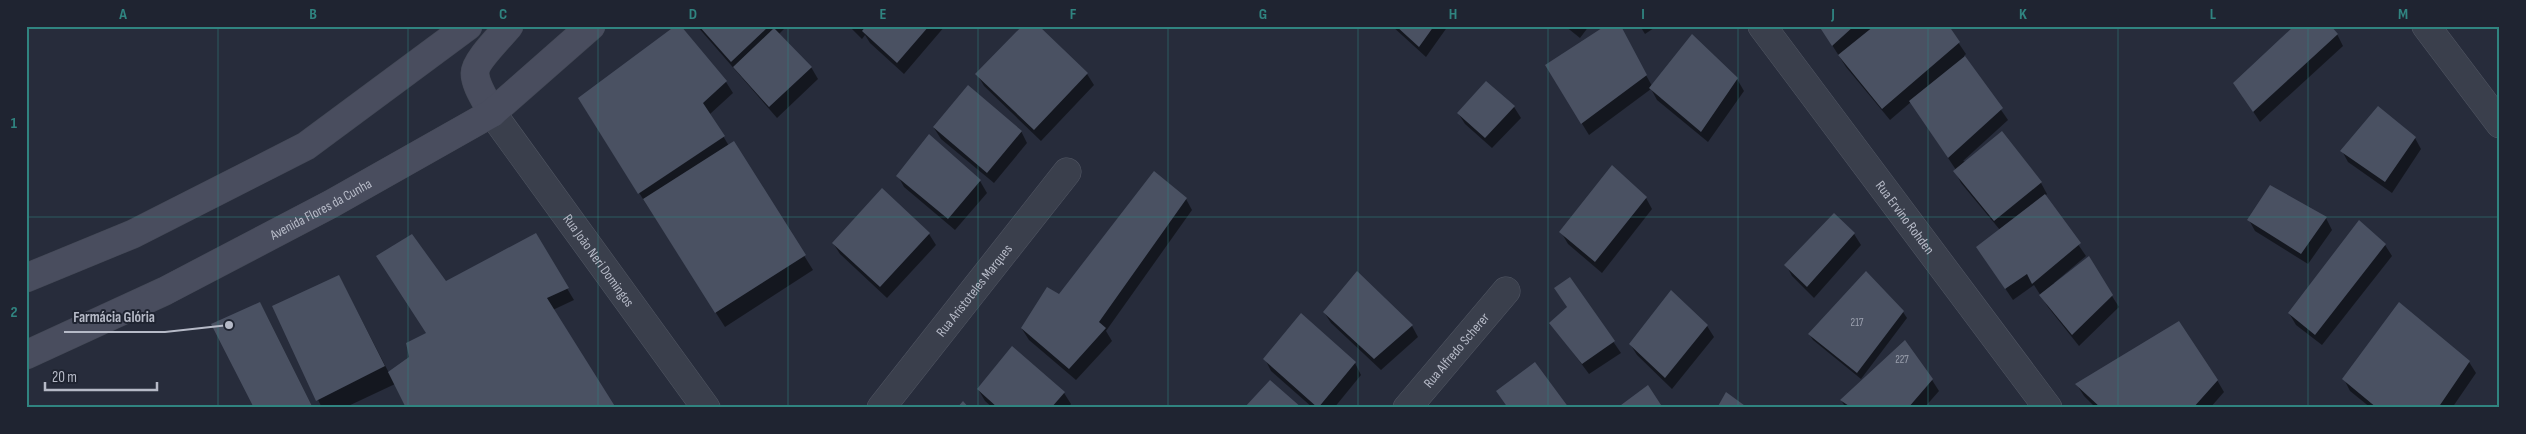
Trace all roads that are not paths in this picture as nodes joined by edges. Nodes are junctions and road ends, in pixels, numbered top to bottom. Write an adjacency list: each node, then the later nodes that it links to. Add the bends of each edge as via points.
1 (468, 26): 9 (main road, via 306,146 133,234)
2 (510, 26): 6 (main road, via 474,72)
3 (1762, 26): 15 (street, Rua Ervino Rohden)
4 (2426, 26): 7 (street)
5 (587, 29): 6 (main road, Avenida Flores da Cunha)
6 (492, 113): 11 (main road, Avenida Flores da Cunha, via 331,204 165,290); 12 (street, Rua João Neri Domingos)
7 (2500, 124)
8 (1067, 172): 13 (street, Rua Aristoteles Marques)
9 (26, 278)
10 (1506, 291): 14 (street, Rua Alfredo Scherer)
11 (26, 355)
12 (706, 408)
13 (881, 408)
14 (1407, 408)
15 (2048, 408)

